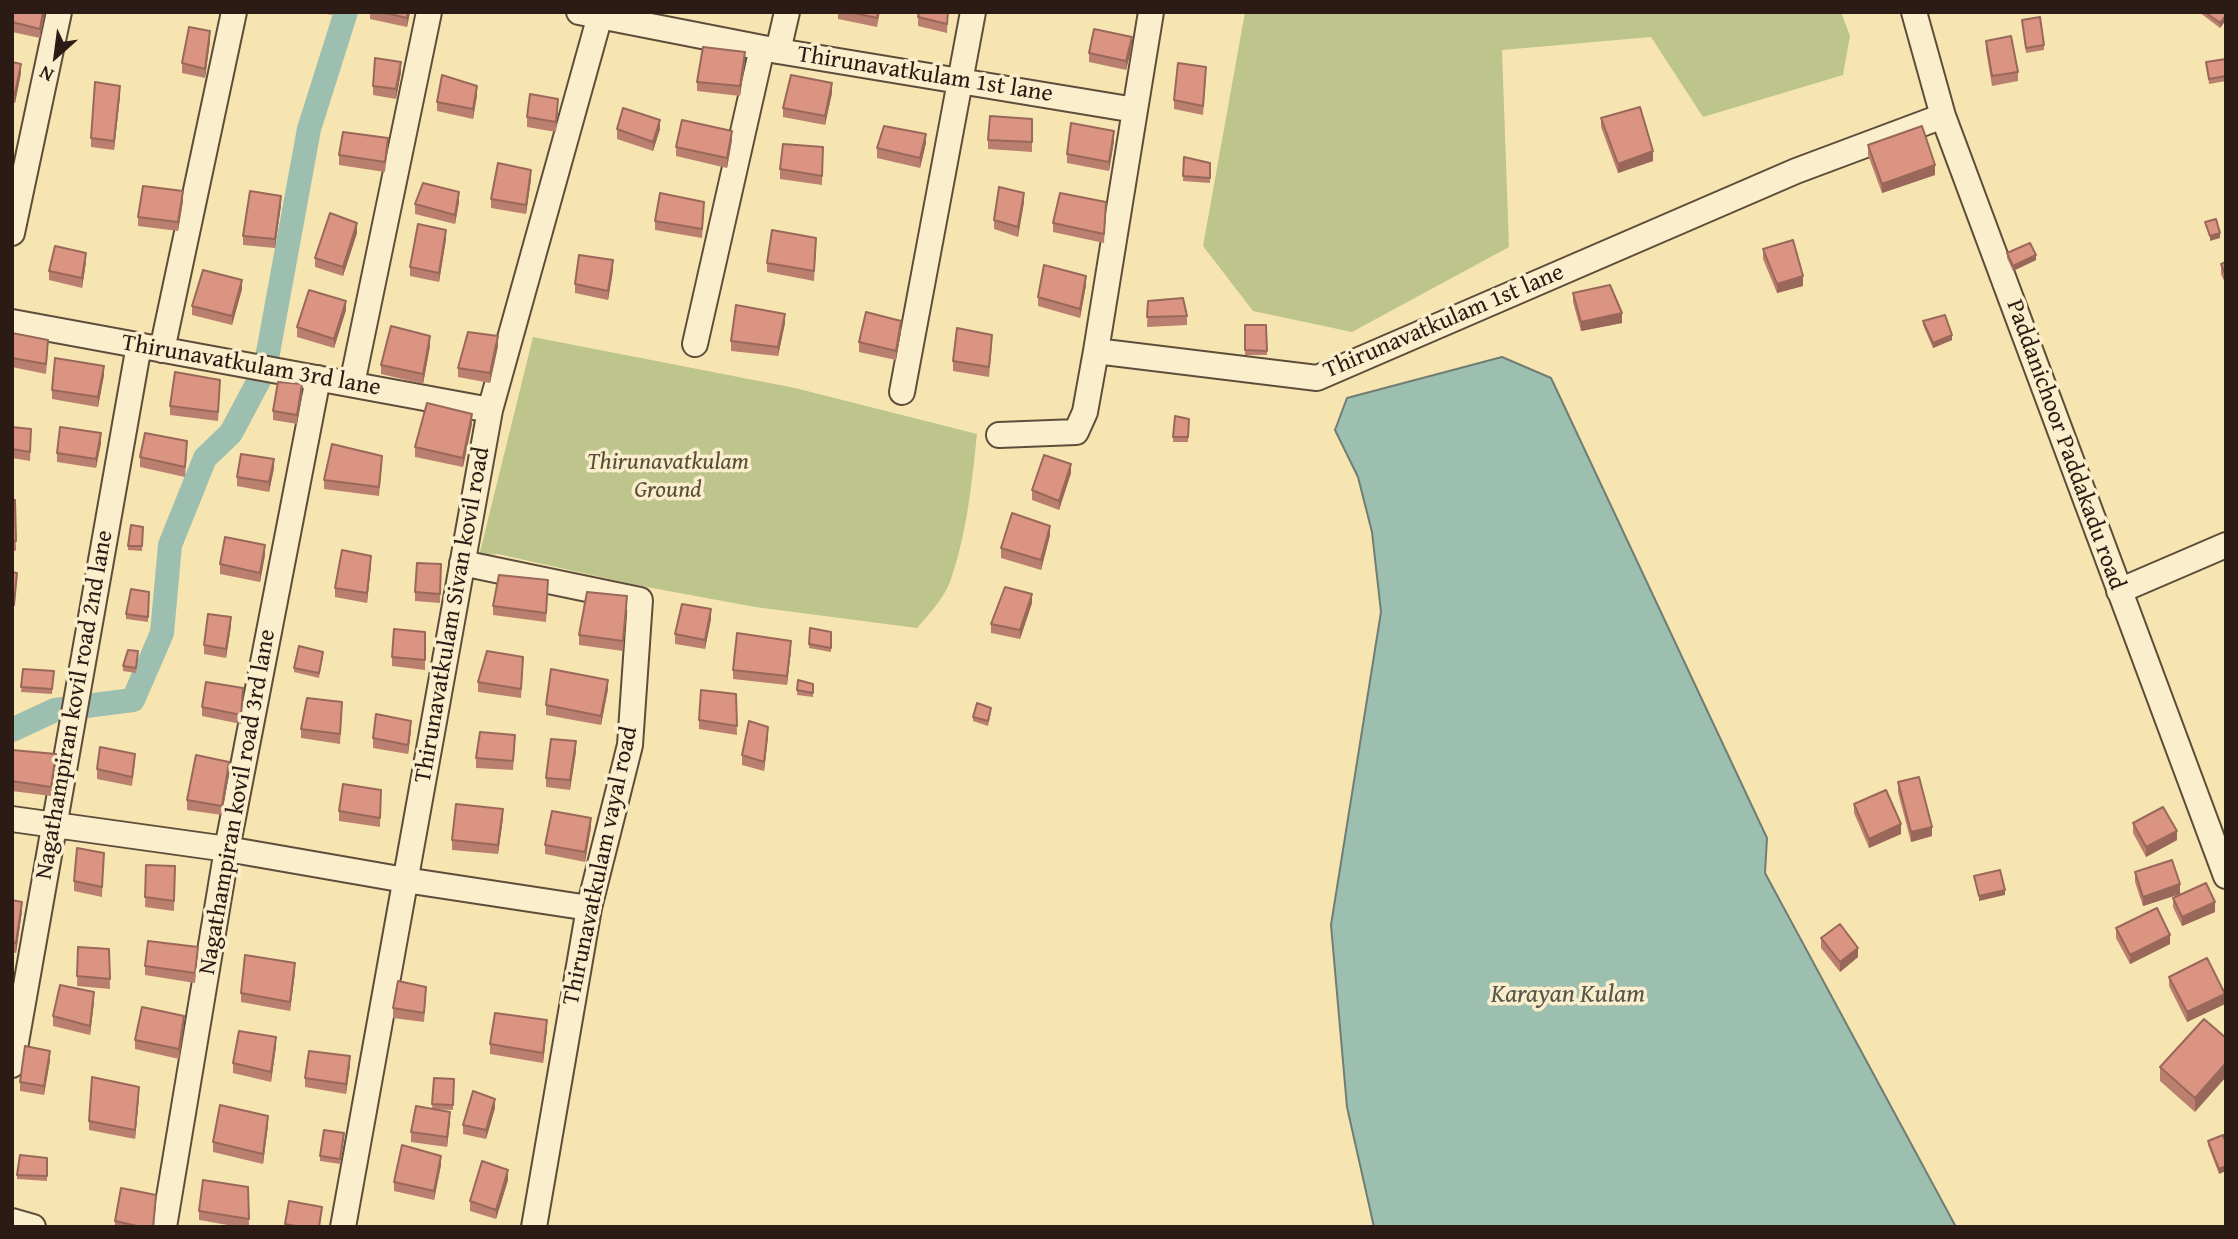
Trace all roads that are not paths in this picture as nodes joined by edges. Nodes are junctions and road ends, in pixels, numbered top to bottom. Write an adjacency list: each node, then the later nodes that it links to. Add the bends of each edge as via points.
1 (59, 12): 13 (street)
2 (234, 12): 16 (street, Nagathampiran kovil road 2nd lane)
3 (429, 12): 19 (street)
4 (787, 12): 9 (street)
5 (973, 12): 10 (street)
6 (1152, 12): 11 (street)
7 (1914, 12): 12 (street, Paddanichoor Paddakadu road)
8 (593, 14): 9 (street, Thirunavatkulam 1st lane); 21 (street, Thirunavatkulam Sivan kovil road)
9 (770, 49): 10 (street, Thirunavatkulam 1st lane); 15 (street)
10 (958, 81): 11 (street, Thirunavatkulam 1st lane); 20 (street)
11 (1135, 110): 17 (street)
12 (1943, 116): 17 (street, Thirunavatkulam 1st lane, via 1796,171 1317,378); 25 (street, Paddanichoor Paddakadu road)
13 (12, 233)
14 (12, 322): 16 (street, Thirunavatkulam 3rd lane)
15 (695, 344)
16 (151, 347): 18 (street, Thirunavatkulam 3rd lane); 27 (street, Nagathampiran kovil road 2nd lane)
17 (1096, 351): 22 (street, via 1085,412 1076,432)
18 (318, 378): 19 (street, Thirunavatkulam 3rd lane); 28 (street, Nagathampiran kovil road 3rd lane)
19 (352, 384): 21 (street, Thirunavatkulam 3rd lane)
20 (902, 392)
21 (490, 410): 24 (street, Thirunavatkulam Sivan kovil road)
22 (999, 435)
23 (2226, 545): 25 (street)
24 (462, 563): 30 (street, Thirunavatkulam Sivan kovil road); 31 (street, Thirunavatkulam vayal road, via 640,600 630,745)
25 (2119, 591): 29 (street, Paddanichoor Paddakadu road)
26 (12, 819): 27 (street)
27 (54, 826): 28 (street); 32 (street, Nagathampiran kovil road 2nd lane)
28 (228, 849): 30 (street); 35 (street, Nagathampiran kovil road 3rd lane)
29 (2226, 876)
30 (405, 880): 31 (street); 36 (street, Thirunavatkulam Sivan kovil road)
31 (589, 908): 37 (street, Thirunavatkulam vayal road)
32 (12, 1065)
33 (12, 1221): 34 (street)
34 (33, 1227)
35 (164, 1227)
36 (343, 1227)
37 (534, 1227)

